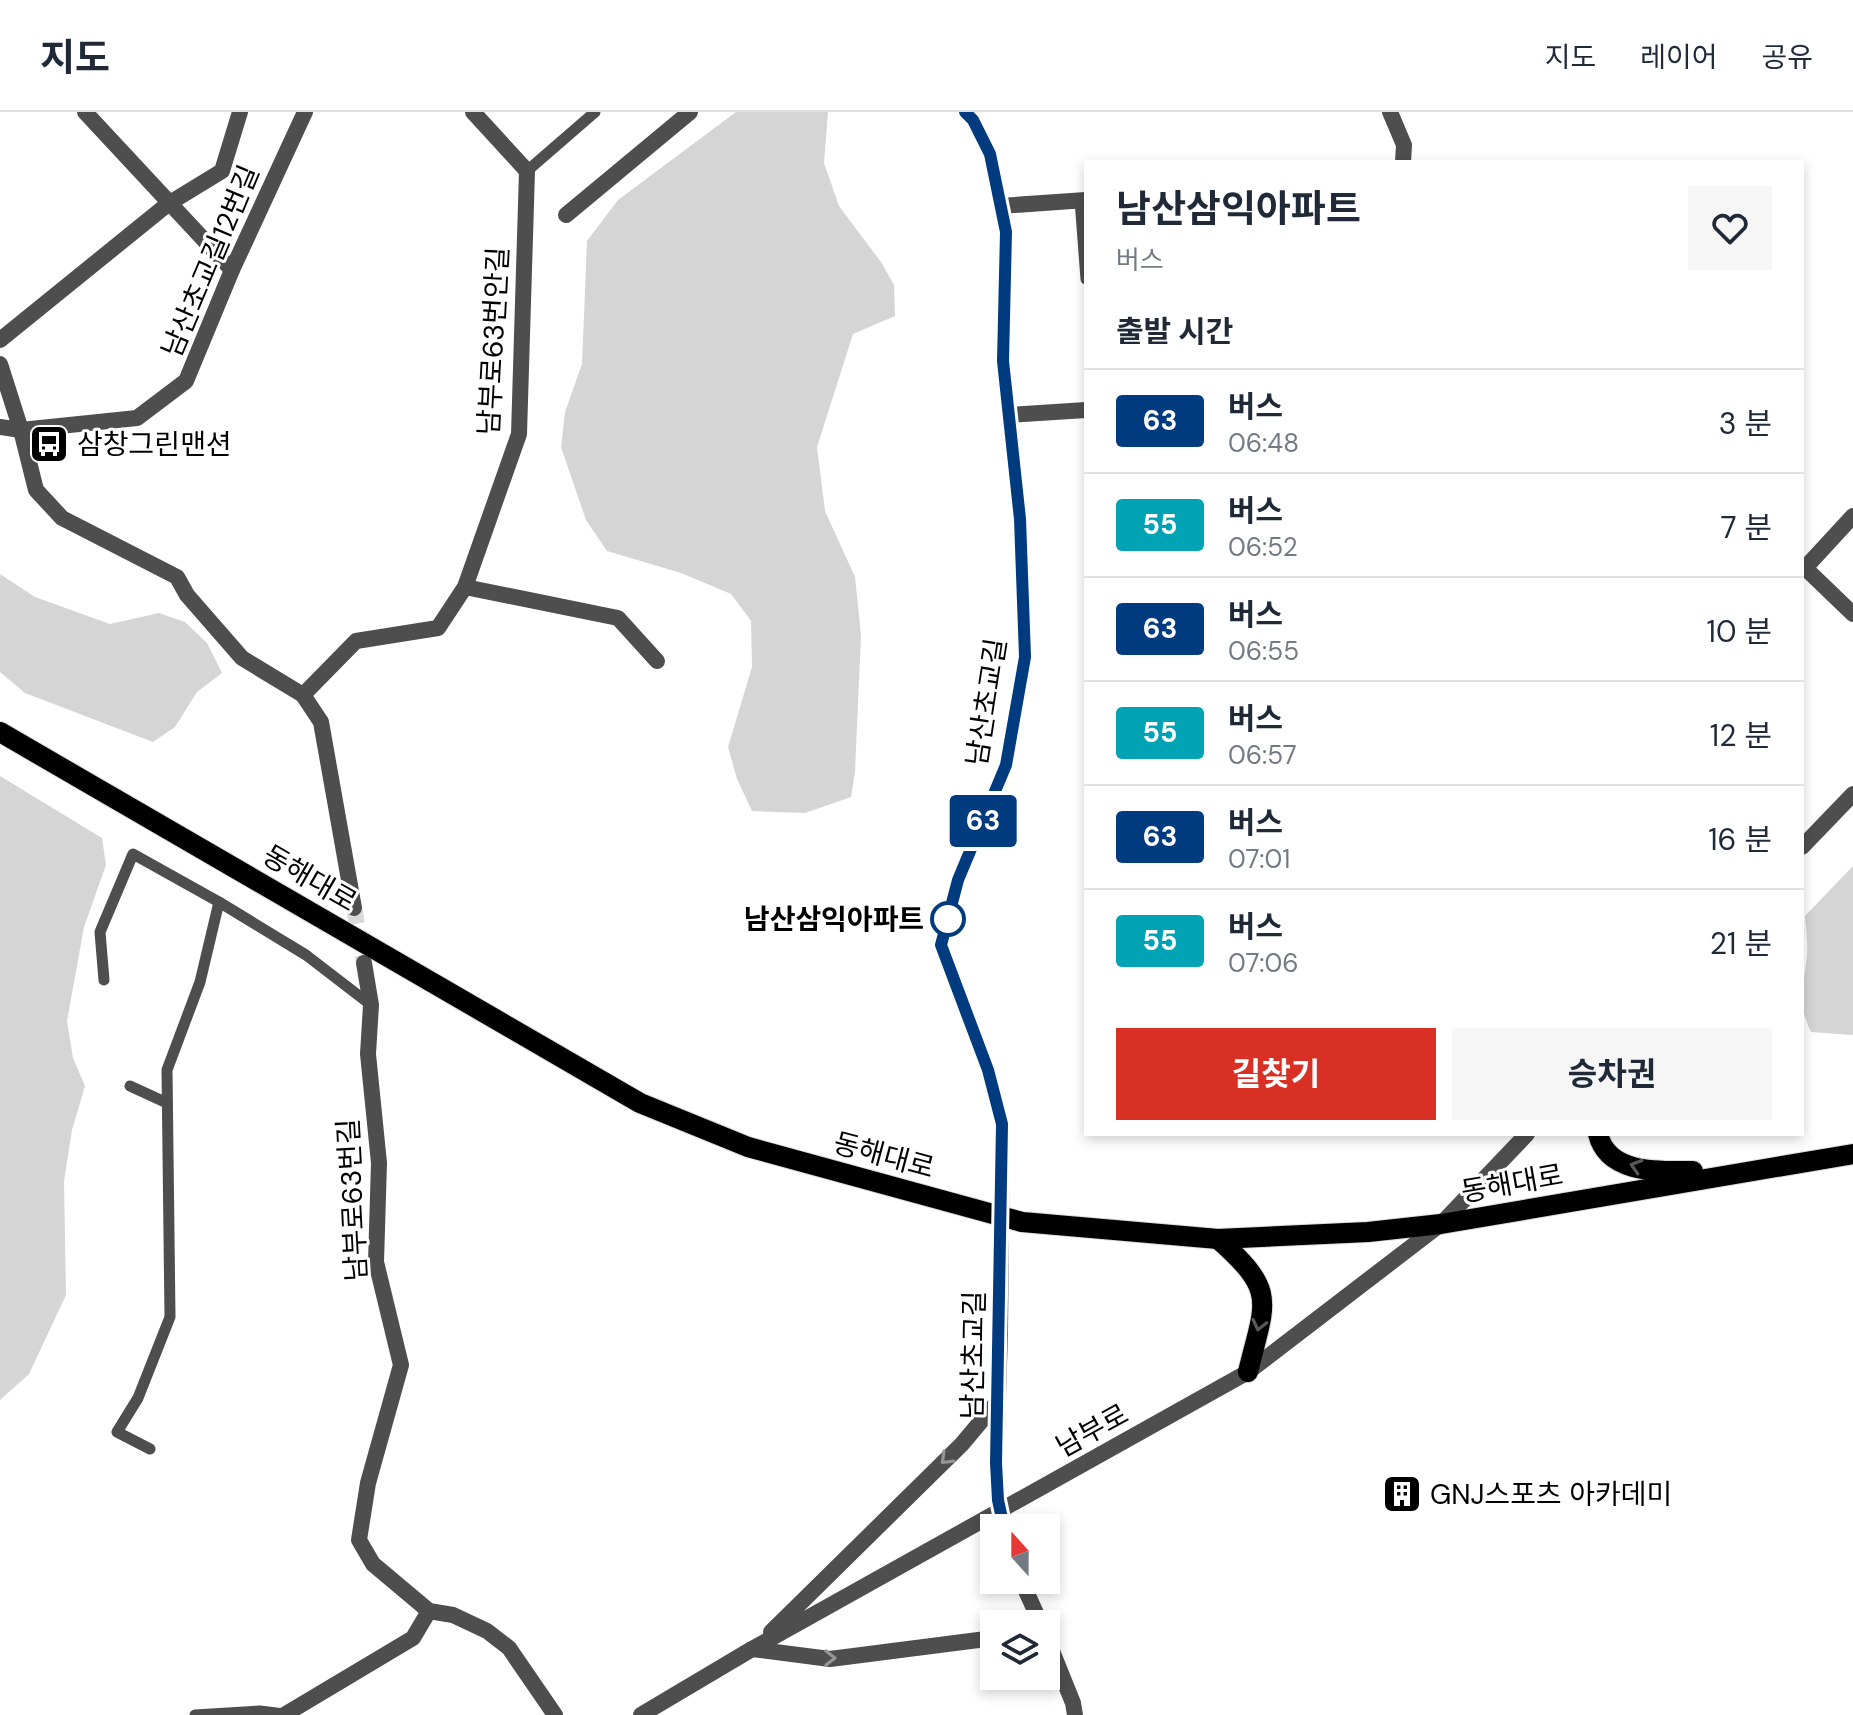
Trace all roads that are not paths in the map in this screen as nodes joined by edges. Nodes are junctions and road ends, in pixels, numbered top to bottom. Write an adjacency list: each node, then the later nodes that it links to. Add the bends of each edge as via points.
1 (85, 112): 12 (street)
2 (240, 112): 12 (street, via 222,171)
3 (305, 112): 16 (street, 남산초교길12번길)
4 (473, 112): 10 (street)
5 (595, 112): 10 (lane)
6 (690, 112): 14 (street)
7 (965, 112): 13 (street, 남산초교길, via 990,154)
8 (1390, 112): 9 (street, via 1404,145)
9 (1403, 160)
10 (527, 171): 26 (street, 남부로63번안길, via 519,434)
11 (1083, 200): 13 (street); 15 (lane)
12 (168, 204): 16 (street); 17 (street)
13 (1000, 206): 20 (street, 남산초교길, via 1006,232 1003,361)
14 (566, 215)
15 (1084, 226)
16 (232, 270): 22 (street, 남산초교길12번길, via 186,381 150,409 137,418)
17 (0, 340)
18 (0, 364): 22 (street)
19 (1084, 410): 20 (street)
20 (1008, 415): 47 (street, 남산초교길, bridge, via 1020,519 1025,657 1006,765 958,880 941,945 988,1070 1002,1124)
21 (0, 427): 22 (street, 남산초교길12번길)
22 (21, 430): 29 (street, via 36,490 62,518 177,577 242,658)
23 (1853, 516): 24 (street)
24 (1804, 566)
25 (1804, 568): 27 (street)
26 (465, 587): 28 (street, via 618,618); 29 (street, 남부로63번안길, via 438,628 356,641)
27 (1853, 614)
28 (657, 661)
29 (303, 695): 34 (street, via 321,722)
30 (0, 732): 45 (main road, 동해대로, via 654,1109 748,1147 1022,1222)
31 (1853, 794): 32 (street)
32 (1804, 845)
33 (219, 902): 36 (lane, via 133,854 100,932); 37 (lane, via 306,955); 39 (lane, via 200,982 167,1070)
34 (354, 908)
35 (364, 963): 37 (street, 남부로63번길)
36 (104, 980)
37 (371, 1005): 50 (street, 남부로63번길, via 368,1054 379,1163 376,1262 401,1365 368,1483 359,1540 373,1564)
38 (130, 1086): 39 (lane)
39 (167, 1103): 48 (lane, via 170,1317 138,1398 117,1432)
40 (1525, 1136): 44 (street, 남부로)
41 (1599, 1136): 43 (main road, one-way to 41, via 1640,1170 1616,1159)
42 (1853, 1154): 43 (main road, 동해대로)
43 (1741, 1173): 44 (main road, 동해대로)
44 (1441, 1224): 45 (main road, 동해대로); 46 (street, 남부로)
45 (1218, 1239): 46 (main road, one-way to 46, via 1243,1261 1265,1301)
46 (1248, 1372): 52 (street, 남부로)
47 (998, 1401): 49 (street, 남산초교길, bridge); 52 (street, one-way to 52, via 951,1455)
48 (150, 1449)
49 (1001, 1514)
50 (429, 1611): 55 (street, via 413,1638); 56 (street, 남부로63번길, via 476,1625 509,1648)
51 (980, 1640): 52 (street, one-way to 51, via 830,1659)
52 (752, 1649): 57 (street, 남부로)
53 (1060, 1671): 58 (street)
54 (195, 1715): 55 (lane)
55 (284, 1715)
56 (555, 1715)
57 (641, 1715)
58 (1075, 1715)

